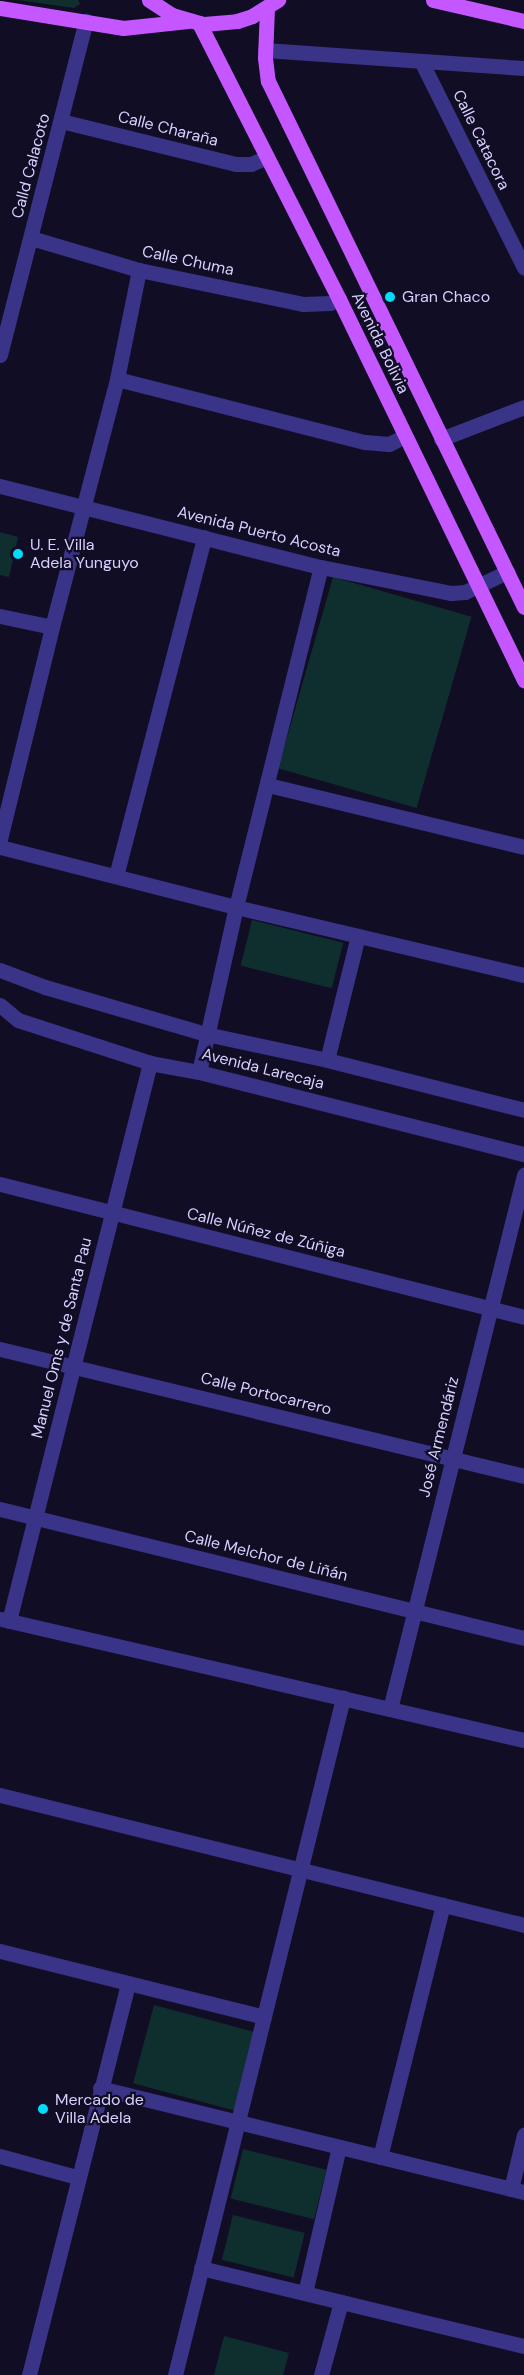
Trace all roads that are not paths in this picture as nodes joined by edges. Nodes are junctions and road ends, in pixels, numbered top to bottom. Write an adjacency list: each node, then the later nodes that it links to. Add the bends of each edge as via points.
1 (149, 0): 7 (main road, via 172,15)
2 (433, 0): 6 (main road)
3 (272, 4): 7 (main road, via 237,21); 8 (main road, Avenida Bolivia)
4 (0, 8): 5 (main road)
5 (86, 21): 7 (main road, via 123,27); 11 (street, Calld Calacoto)
6 (524, 21)
7 (193, 22): 12 (main road, Avenida Bolivia)
8 (265, 50): 9 (street); 21 (main road, Avenida Bolivia, via 266,73 275,97)
9 (421, 61): 10 (street); 14 (street, Calle Catacora)
10 (524, 68)
11 (62, 121): 12 (street, Calle Charaña, via 236,164 251,164); 13 (street, Calld Calacoto)
12 (267, 157): 16 (main road, Avenida Bolivia)
13 (31, 238): 15 (street, Calle Chuma); 17 (street, Calld Calacoto)
14 (524, 268)
15 (139, 270): 16 (street, Calle Chuma, via 303,304); 18 (street)
16 (339, 299): 20 (main road, Avenida Bolivia)
17 (0, 354)
18 (117, 379): 20 (street, via 365,442 389,444); 23 (street)
19 (524, 407): 21 (street)
20 (405, 436): 27 (main road, Avenida Bolivia)
21 (441, 439): 26 (main road, Avenida Bolivia)
22 (0, 486): 23 (street, Avenida Puerto Acosta)
23 (84, 506): 24 (street, Avenida Puerto Acosta); 30 (street)
24 (204, 537): 25 (street, Avenida Puerto Acosta); 36 (street)
25 (321, 567): 27 (street, Avenida Puerto Acosta, via 451,593); 32 (street)
26 (507, 572): 27 (street, Avenida Puerto Acosta); 28 (main road, Avenida Bolivia)
27 (479, 587): 31 (main road, Avenida Bolivia)
28 (524, 607)
29 (0, 616): 30 (street)
30 (52, 627): 33 (street)
31 (524, 680)
32 (268, 785): 35 (street); 37 (street)
33 (0, 839)
34 (0, 847): 36 (street)
35 (524, 847)
36 (116, 876): 37 (street)
37 (236, 907): 38 (street); 42 (street)
38 (358, 936): 40 (street); 43 (street)
39 (0, 970): 42 (street, Avenida Larecaja)
40 (524, 975)
41 (0, 1005): 44 (street, Avenida Larecaja, via 18,1020)
42 (206, 1034): 43 (street, Avenida Larecaja); 45 (street)
43 (327, 1060): 46 (street, Avenida Larecaja)
44 (150, 1063): 45 (street, Avenida Larecaja); 50 (street, Manuel Oms y de Santa Pau)
45 (199, 1072): 47 (street, Avenida Larecaja)
46 (524, 1110)
47 (524, 1154)
48 (524, 1175): 51 (street, José Armendáriz)
49 (0, 1184): 50 (street, Calle Núñez de Zúñiga)
50 (112, 1212): 51 (street, Calle Núñez de Zúñiga); 54 (street, Manuel Oms y de Santa Pau)
51 (490, 1308): 52 (street, Calle Núñez de Zúñiga); 55 (street, José Armendáriz)
52 (524, 1317)
53 (0, 1349): 54 (street, Calle Portocarrero)
54 (73, 1366): 55 (street, Calle Portocarrero); 58 (street, Manuel Oms y de Santa Pau)
55 (453, 1458): 56 (street, Calle Portocarrero); 59 (street, José Armendáriz)
56 (524, 1476)
57 (0, 1509): 58 (street, Calle Melchor de Liñán)
58 (35, 1518): 59 (street, Calle Melchor de Liñán); 60 (street, Manuel Oms y de Santa Pau)
59 (414, 1611): 61 (street, Calle Melchor de Liñán); 63 (street, José Armendáriz)
60 (4, 1620): 62 (street)
61 (524, 1638)
62 (343, 1698): 63 (street); 66 (street)
63 (390, 1709): 64 (street)
64 (524, 1740)
65 (0, 1795): 66 (street)
66 (300, 1870): 67 (street); 71 (street)
67 (443, 1905): 68 (street); 77 (street)
68 (524, 1925)
69 (0, 1951): 70 (street)
70 (128, 1983): 71 (street); 72 (street)
71 (264, 2017): 73 (street)
72 (100, 2088): 73 (street); 78 (street)
73 (237, 2121): 75 (street); 80 (street)
74 (524, 2135): 79 (street)
75 (339, 2147): 77 (street); 81 (street)
76 (0, 2156): 78 (street)
77 (380, 2157): 79 (street)
78 (77, 2177): 84 (street)
79 (517, 2190)
80 (201, 2268): 81 (street); 85 (street)
81 (305, 2293): 82 (street)
82 (341, 2302): 83 (street); 86 (street)
83 (524, 2346)
84 (29, 2375)
85 (175, 2375)
86 (321, 2375)

